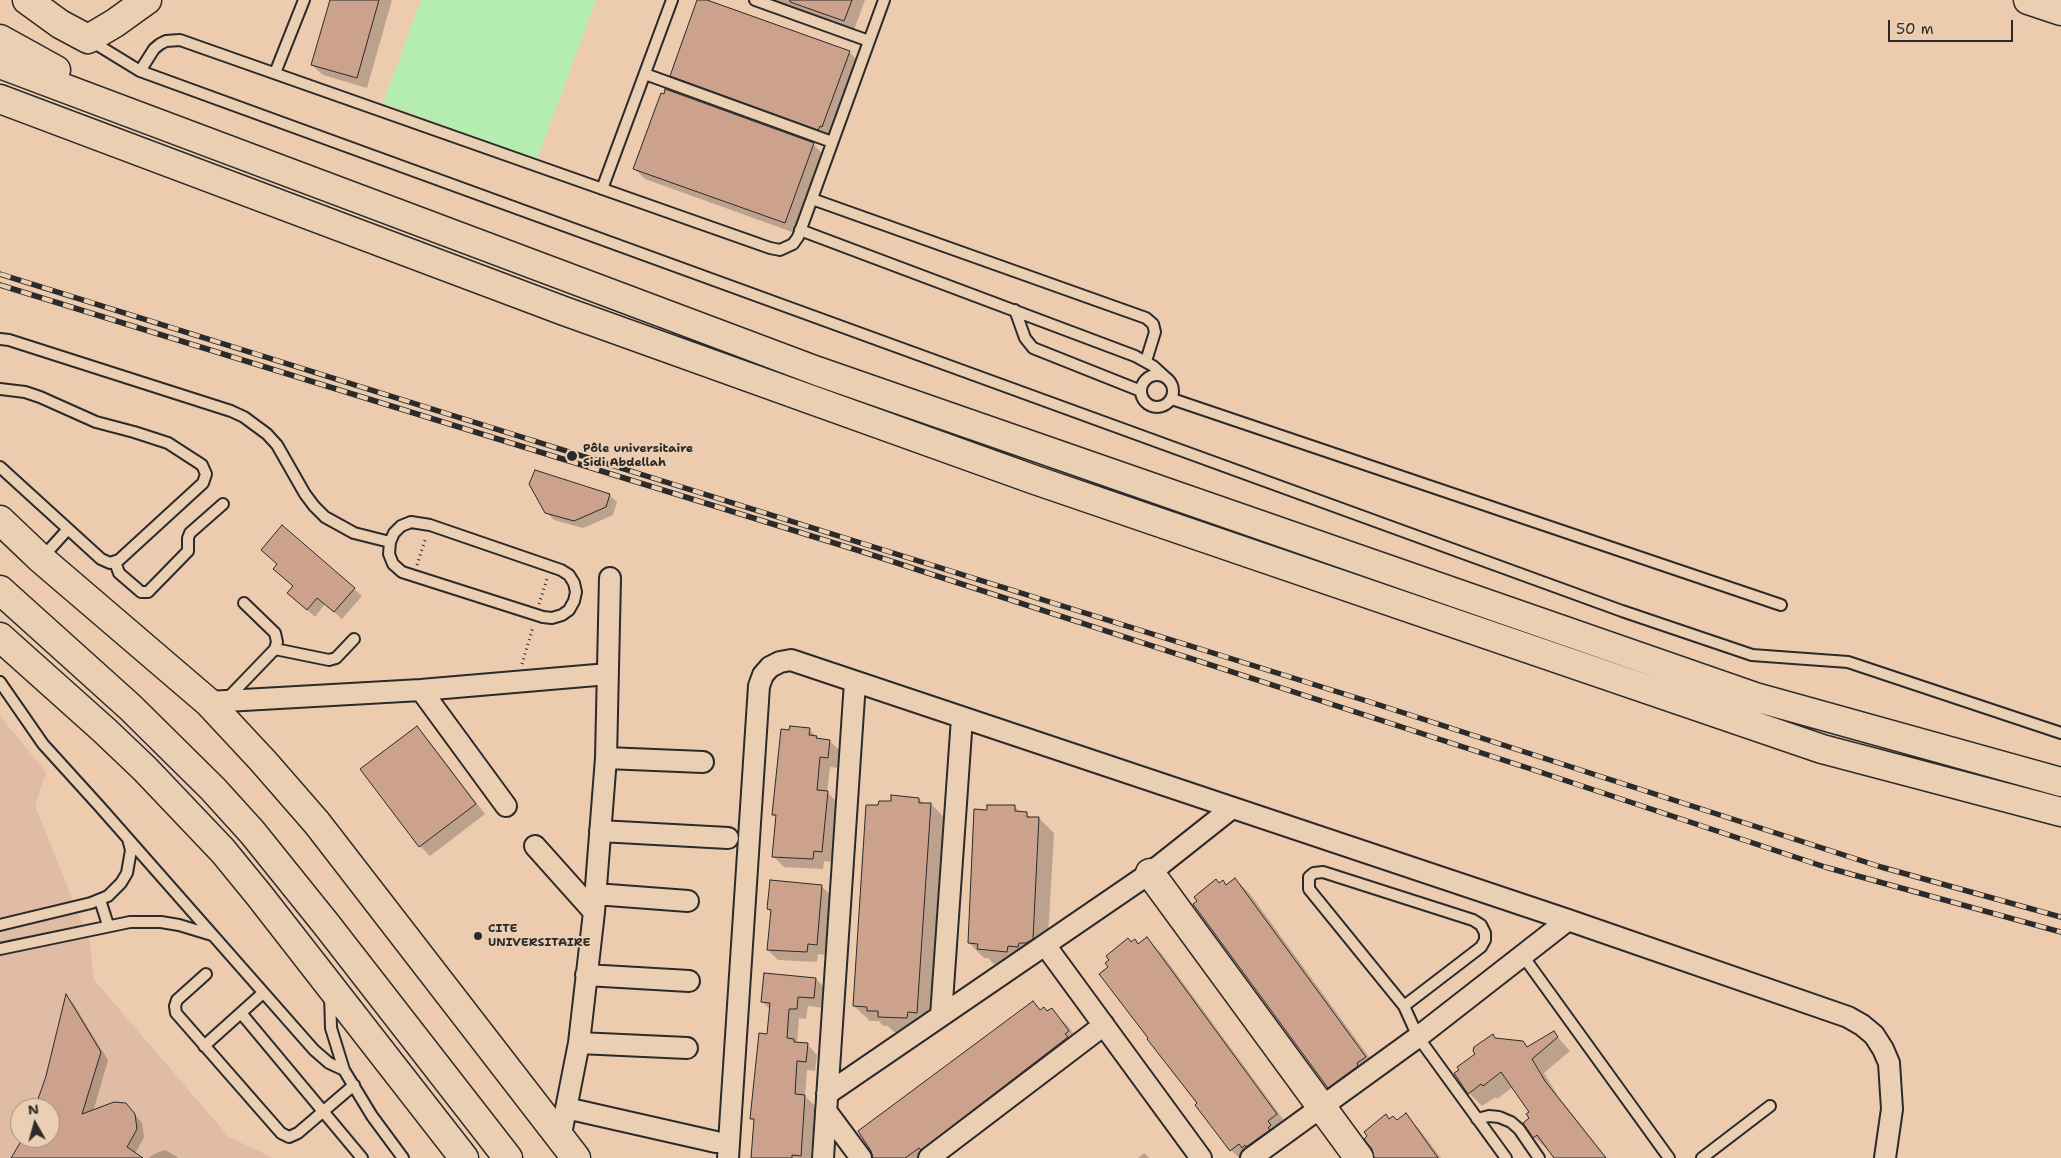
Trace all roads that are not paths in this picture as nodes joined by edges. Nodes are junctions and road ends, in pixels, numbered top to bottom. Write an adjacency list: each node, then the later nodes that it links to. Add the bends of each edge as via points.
1 (27, 0): 10 (main road)
2 (147, 0): 10 (main road)
3 (304, 0): 14 (lane)
4 (672, 0): 15 (lane)
5 (756, 0): 11 (lane)
6 (884, 0): 11 (lane)
7 (2028, 0): 8 (main road)
8 (2061, 11)
9 (0, 39): 17 (main road)
10 (88, 39): 13 (lane)
11 (869, 41): 18 (lane)
12 (0, 64): 17 (main road)
13 (140, 71): 14 (lane, via 154,49 173,39); 49 (lane, via 1622,611 1752,655 1848,662)
14 (274, 74): 19 (lane)
15 (645, 74): 18 (lane); 19 (lane)
16 (0, 99): 55 (main road, via 564,311 1044,484 1822,749)
17 (129, 112): 52 (main road, via 817,371 1755,698)
18 (832, 142): 20 (lane)
19 (602, 189): 21 (lane, via 775,249 793,244)
20 (812, 199): 21 (lane); 24 (lane, via 1146,318 1153,324 1155,332)
21 (800, 230): 22 (lane)
22 (1015, 310): 24 (lane); 27 (lane, via 1025,338 1034,348)
23 (0, 339): 33 (lane, via 244,417 277,446 314,506 325,517 354,533)
24 (1146, 362): 25 (lane)
25 (1165, 377): 27 (lane, via 1149,377); 28 (lane, via 1173,387)
26 (0, 389): 35 (lane, via 40,396 96,422 168,443 204,469 203,483)
27 (1140, 391): 28 (lane, via 1145,403 1156,408)
28 (1172, 399): 39 (lane)
29 (0, 467): 32 (lane)
30 (223, 504): 35 (lane, via 190,533 188,551 148,592 141,592 119,573)
31 (0, 520): 34 (main road)
32 (68, 529): 34 (lane); 35 (lane, via 101,559)
33 (390, 542): 33 (lane, via 401,526 411,522 430,525 561,570 574,583 574,601 562,615 543,617 414,576 393,564 389,554)
34 (41, 560): 47 (main road)
35 (115, 562)
36 (610, 578): 43 (street)
37 (0, 590): 97 (main road, via 149,725 226,804 326,924)
38 (244, 603): 42 (lane, via 275,633)
39 (1781, 605)
40 (0, 637): 74 (main road, via 104,730 185,810 259,895)
41 (354, 639): 42 (lane, via 336,658 329,660)
42 (275, 649): 47 (lane)
43 (608, 674): 46 (street); 50 (street)
44 (0, 682): 57 (lane, via 43,744)
45 (855, 682): 48 (street); 86 (street); 98 (street, via 791,660 770,667 759,686)
46 (421, 690): 47 (street); 53 (street)
47 (216, 702): 93 (main road, via 317,823)
48 (962, 718): 54 (street); 78 (street)
49 (2061, 732)
50 (606, 758): 51 (street); 56 (street)
51 (703, 762)
52 (2061, 782)
53 (506, 806)
54 (1232, 808): 60 (street); 64 (street)
55 (2061, 812)
56 (600, 831): 58 (street); 63 (street)
57 (128, 838): 61 (lane, via 131,850 127,873 115,890); 67 (lane)
58 (728, 838)
59 (535, 846): 63 (street)
60 (1144, 877): 68 (street); 89 (main road)
61 (100, 900): 65 (lane); 66 (lane)
62 (688, 901): 63 (street)
63 (595, 903): 72 (street)
64 (1568, 920): 70 (street); 110 (street, via 1848,1017 1862,1025 1874,1036 1889,1063 1892,1109)
65 (0, 925)
66 (108, 925): 67 (lane, via 160,922); 69 (lane)
67 (212, 935): 75 (lane)
68 (1045, 945): 78 (street); 79 (street)
69 (0, 948)
70 (1523, 956): 80 (street); 108 (lane)
71 (206, 974): 82 (lane, via 175,1006 179,1018)
72 (586, 975): 73 (street); 81 (street)
73 (689, 981)
74 (330, 986): 84 (lane, via 331,1028); 96 (main road)
75 (263, 993): 77 (lane); 84 (lane, via 321,1057)
76 (1404, 1006): 76 (lane, via 1481,947 1485,940 1481,925 1323,872 1314,873 1309,877 1309,889); 80 (lane)
77 (241, 1013): 82 (lane); 90 (lane)
78 (941, 1016): 86 (street)
79 (1104, 1025): 101 (street); 102 (street)
80 (1418, 1036): 89 (street); 91 (lane)
81 (579, 1042): 83 (street); 88 (street)
82 (204, 1046): 90 (lane, via 284,1136 294,1136)
83 (687, 1048)
84 (344, 1070): 85 (lane)
85 (354, 1085): 90 (lane); 95 (lane)
86 (827, 1102): 99 (street); 100 (street)
87 (1770, 1106): 109 (lane)
88 (566, 1108): 92 (street); 93 (street)
89 (1314, 1111): 103 (street); 104 (main road); 105 (main road)
90 (323, 1113): 94 (lane)
91 (1477, 1119): 106 (lane); 107 (lane, via 1489,1116 1511,1122)
92 (716, 1142)
93 (568, 1148)
94 (362, 1158)
95 (403, 1158)
96 (464, 1158)
97 (508, 1158)
98 (728, 1158)
99 (823, 1158)
100 (861, 1158)
101 (929, 1158)
102 (1201, 1158)
103 (1251, 1158)
104 (1337, 1158)
105 (1359, 1158)
106 (1506, 1158)
107 (1539, 1158)
108 (1669, 1158)
109 (1702, 1158)
110 (1885, 1158)

